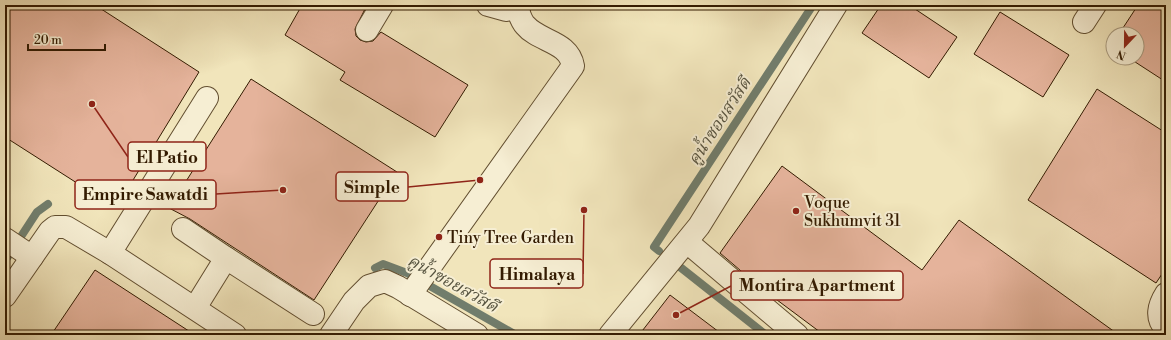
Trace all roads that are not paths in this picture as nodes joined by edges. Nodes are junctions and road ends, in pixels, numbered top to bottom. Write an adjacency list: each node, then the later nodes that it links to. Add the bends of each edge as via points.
1 (382, 5): 5 (street)
2 (488, 5): 4 (street, via 506,10)
3 (836, 5): 8 (street)
4 (518, 6): 12 (street, via 524,25 567,51 573,66)
5 (367, 30)
6 (207, 98): 10 (street)
7 (183, 229): 11 (street)
8 (687, 242): 21 (street); 22 (street)
9 (17, 247): 10 (street, via 55,227 66,227); 14 (street)
10 (110, 253): 15 (street)
11 (226, 258): 15 (street); 16 (street)
12 (417, 284): 19 (street, via 398,286 385,281 369,286 354,301); 20 (street)
13 (1166, 294): 17 (street, via 1159,305 1159,314)
14 (5, 296)
15 (194, 308): 18 (street)
16 (313, 314)
17 (1166, 329)
18 (235, 335)
19 (331, 335)
20 (477, 335)
21 (610, 335)
22 (797, 335)

